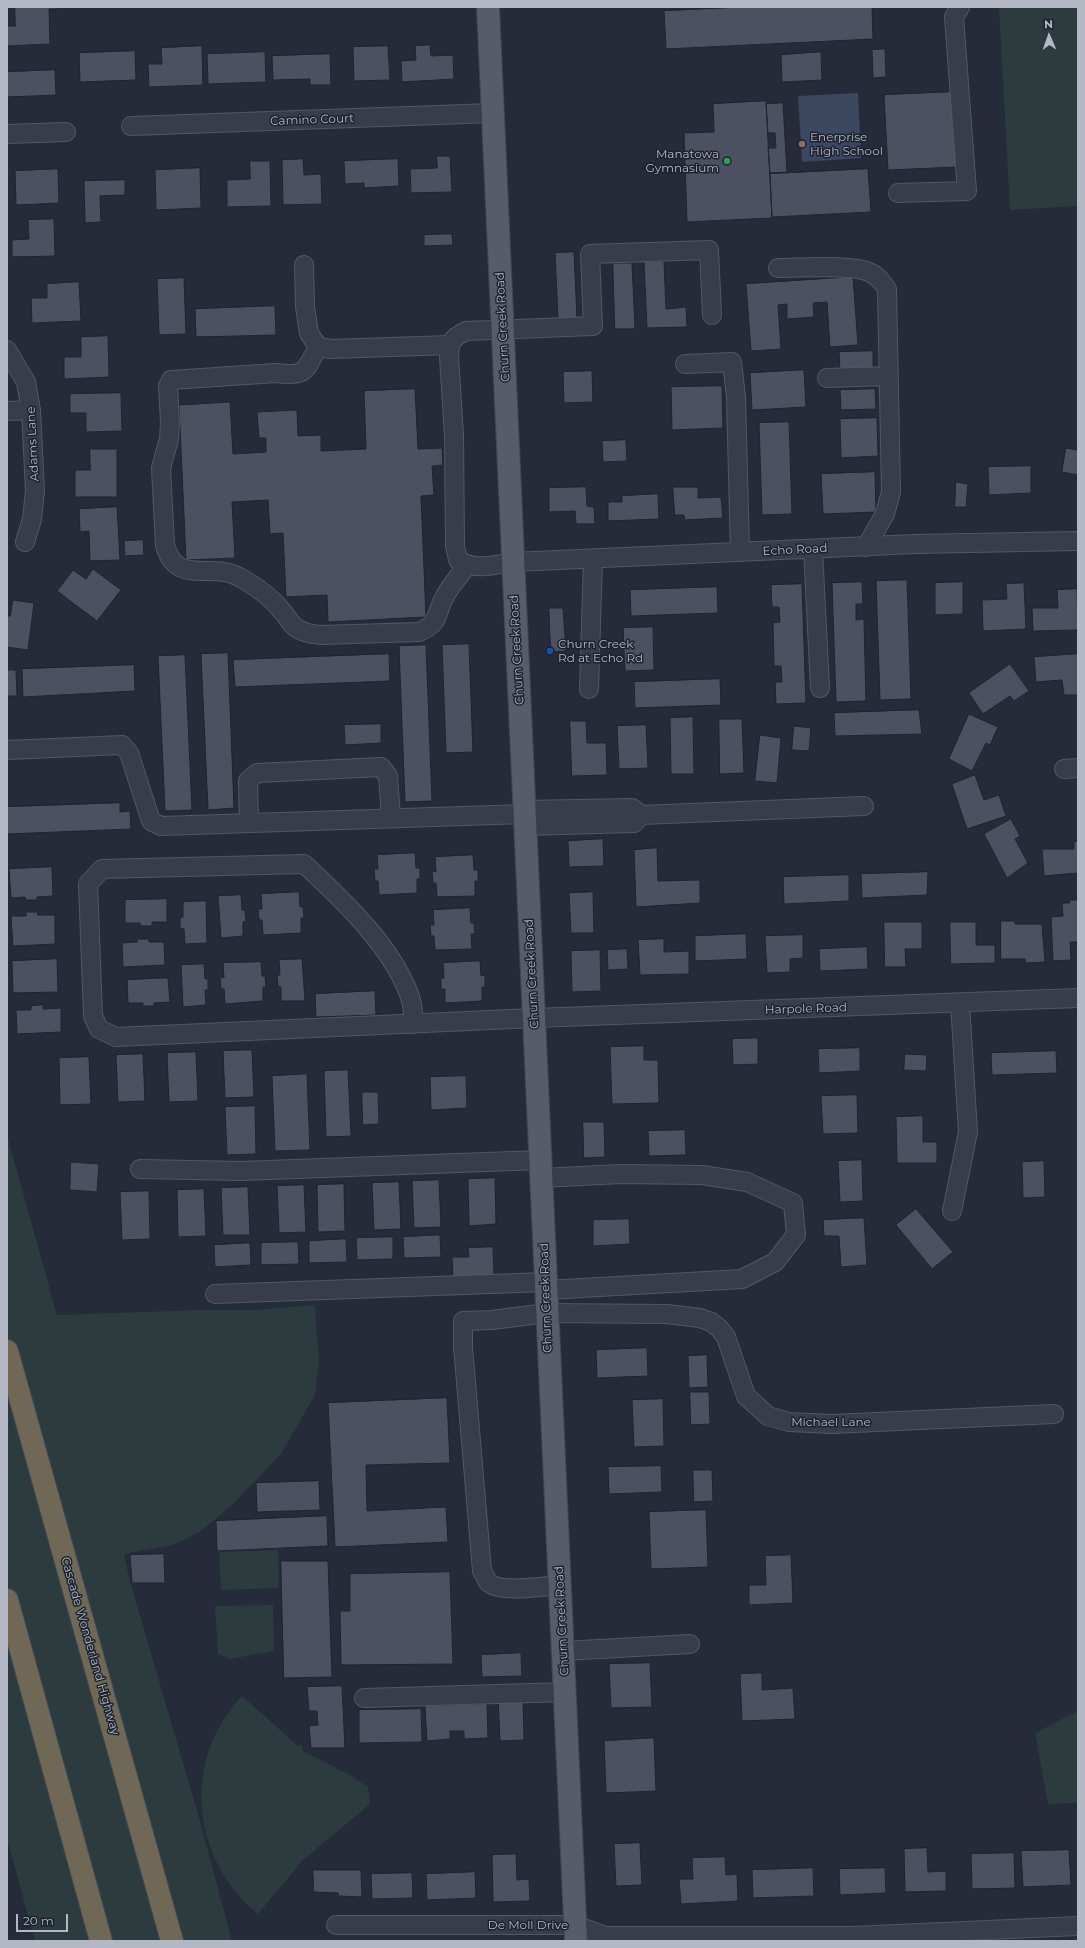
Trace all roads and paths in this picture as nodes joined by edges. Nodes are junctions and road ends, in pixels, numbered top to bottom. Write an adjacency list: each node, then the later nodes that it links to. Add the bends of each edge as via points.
1 (488, 7): 3 (main road, Churn Creek Road)
2 (960, 7): 7 (street, via 954,17 967,191)
3 (493, 113): 4 (street, Camino Court); 11 (main road, Churn Creek Road)
4 (131, 126)
5 (66, 132): 6 (street)
6 (7, 134)
7 (898, 193)
8 (304, 265): 13 (street, via 305,307 309,333)
9 (778, 268): 16 (street, via 855,268 880,279 887,289)
10 (712, 315): 11 (street, via 709,250 590,254 592,326)
11 (503, 330): 12 (street, via 466,331 454,337); 26 (main road, Churn Creek Road)
12 (450, 345): 13 (street, via 331,349); 27 (street, via 454,434 454,546 458,560)
13 (318, 347): 27 (street, via 305,371 293,376 276,373 172,380 168,386 169,439 162,468 165,545 168,557 185,570 228,571 239,576 269,598 295,627 307,634 321,635 419,632 431,627 444,598)
14 (7, 350): 18 (street, Adams Lane, via 26,382)
15 (685, 364): 24 (street, via 732,362 736,396)
16 (888, 376): 17 (street); 22 (street, via 891,492 884,514)
17 (827, 378)
18 (32, 410): 19 (street); 21 (street, Adams Lane, via 35,491 32,519)
19 (7, 411)
20 (1078, 541): 22 (street, Echo Road)
21 (25, 542)
22 (866, 546): 23 (street, Echo Road)
23 (813, 549): 24 (street, Echo Road); 28 (street)
24 (740, 552): 25 (street, Echo Road)
25 (593, 559): 26 (street, Echo Road); 29 (street)
26 (513, 562): 27 (street, Echo Road); 32 (main road, Churn Creek Road)
27 (467, 566)
28 (820, 688)
29 (590, 689)
30 (7, 750): 34 (street, via 122,745 129,753 151,821 160,826)
31 (864, 806): 32 (street, via 640,815 634,823)
32 (525, 817): 33 (street); 37 (main road, Churn Creek Road)
33 (391, 818): 34 (street); 34 (street, via 388,776 381,768 257,773 248,781)
34 (249, 823)
35 (1078, 998): 36 (street, Harpole Road)
36 (960, 1003): 37 (street, Harpole Road); 41 (street, via 968,1132)
37 (534, 1018): 38 (street, Harpole Road); 40 (main road, Churn Creek Road)
38 (414, 1024): 38 (street, Harpole Road, via 116,1037 99,1029 93,1016 88,884 102,869 304,864 341,898 392,960 411,1001)
39 (140, 1169): 40 (street)
40 (541, 1169): 42 (main road, Churn Creek Road); 42 (street, via 621,1174 702,1175 747,1182 793,1203 796,1235 775,1262 742,1279)
41 (952, 1211)
42 (546, 1286): 43 (street); 44 (main road, Churn Creek Road)
43 (215, 1294)
44 (547, 1313): 46 (street, Michael Lane, via 687,1315 711,1322 726,1337 746,1396 768,1416 789,1422 832,1424); 47 (main road, Churn Creek Road); 47 (street, Michael Lane, via 463,1321 464,1348 482,1571 489,1582 499,1587 513,1589)
45 (7, 1351): 57 (highway, Cascade Wonderland Highway)
46 (1054, 1414)
47 (560, 1585): 50 (main road, Churn Creek Road)
48 (7, 1600): 56 (highway)
49 (690, 1644): 50 (street)
50 (563, 1651): 51 (main road, Churn Creek Road)
51 (565, 1692): 52 (street); 55 (main road, Churn Creek Road)
52 (364, 1698)
53 (336, 1925): 55 (street, De Moll Drive)
54 (1078, 1926): 55 (street, De Moll Drive, via 852,1936 605,1936)
55 (575, 1933)
56 (101, 1941)
57 (172, 1941)

